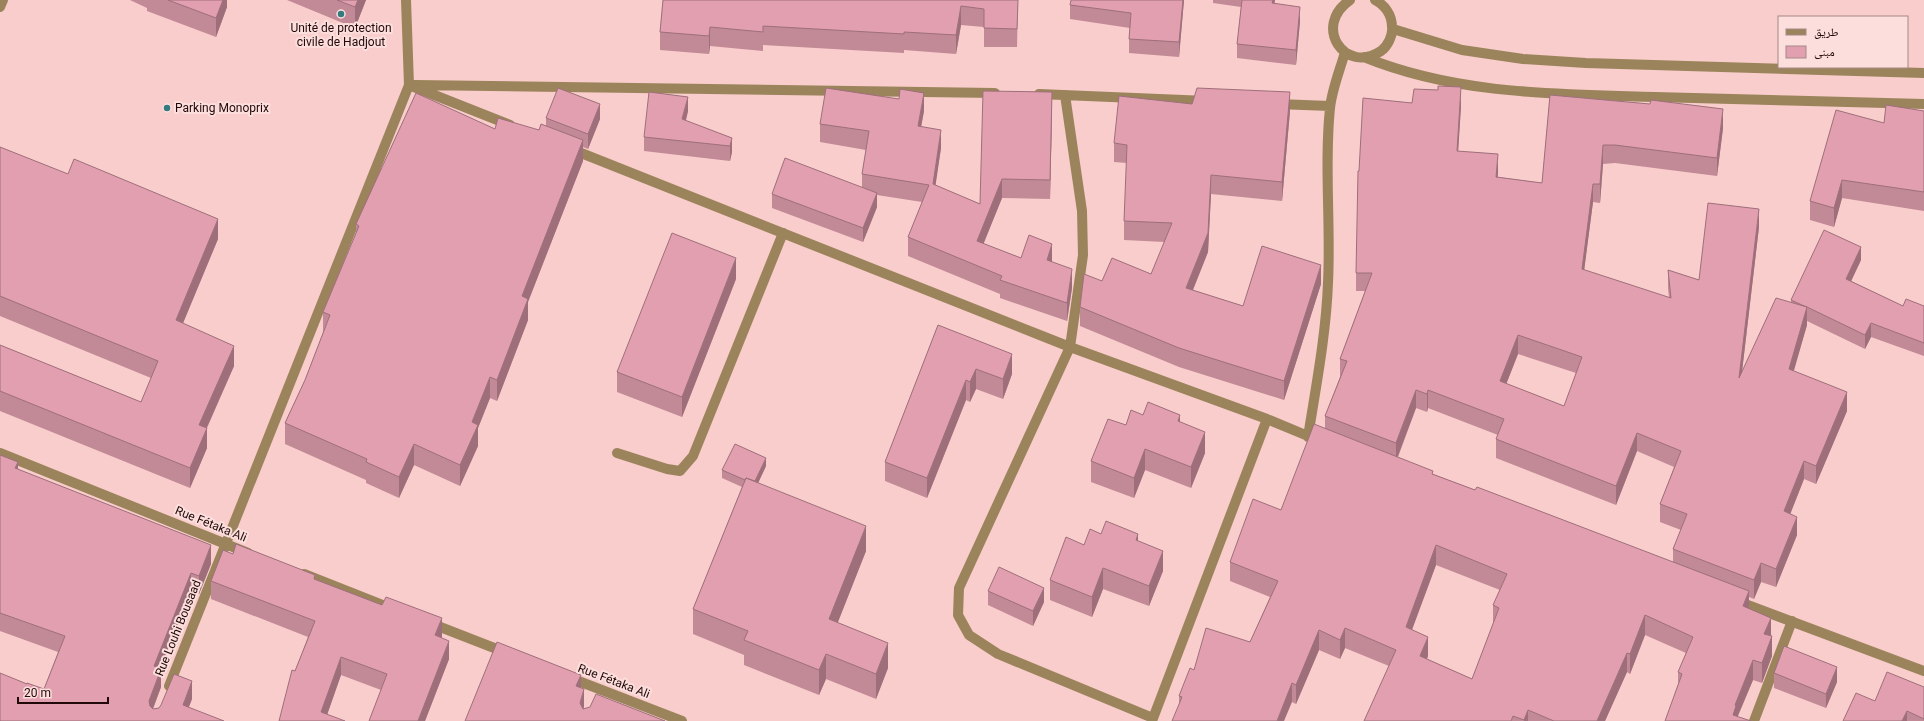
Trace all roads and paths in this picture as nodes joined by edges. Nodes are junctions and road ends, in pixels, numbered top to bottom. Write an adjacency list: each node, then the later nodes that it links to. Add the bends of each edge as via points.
1 (3, 0): 5 (street)
2 (406, 0): 10 (street)
3 (1350, 0): 7 (street, via 1342,6 1332,24 1333,34)
4 (1375, 0): 6 (street, via 1387,9 1392,18)
5 (0, 7)
6 (1393, 29): 8 (street, via 1384,49 1375,55); 9 (street, via 1462,50 1522,59)
7 (1345, 52): 8 (street, via 1354,57); 17 (street)
8 (1364, 57): 16 (street, via 1389,68 1441,82 1549,94)
9 (1924, 73)
10 (409, 84): 11 (street); 18 (street); 27 (street, Rue Louhi Bousaad)
11 (1009, 94)
12 (1025, 94): 13 (street)
13 (1065, 94): 14 (street); 21 (street, via 1082,212 1083,255)
14 (1221, 101)
15 (1268, 103): 17 (street)
16 (1924, 104)
17 (1330, 106): 23 (street, via 1326,173 1330,240 1328,284 1325,324)
18 (519, 128)
19 (563, 146): 20 (street)
20 (783, 233): 21 (street); 26 (street, via 693,456 680,471)
21 (1070, 347): 22 (street); 40 (street, via 959,588 958,615 969,634 998,654)
22 (1266, 420): 23 (street); 40 (street)
23 (1308, 437): 24 (street)
24 (1330, 445)
25 (0, 453): 27 (street, Rue Fétaka Ali)
26 (617, 453)
27 (225, 544): 28 (street, Rue Fétaka Ali); 38 (street, Rue Louhi Bousaad)
28 (255, 555)
29 (291, 569): 31 (street)
30 (1726, 596): 33 (street)
31 (408, 615)
32 (423, 620): 34 (street)
33 (1792, 621): 35 (street); 42 (street)
34 (518, 657)
35 (1924, 671)
36 (562, 674): 37 (street, Rue Fétaka Ali)
37 (598, 689): 39 (street); 41 (street, Rue Fétaka Ali)
38 (164, 699)
39 (593, 702)
40 (1152, 720)
41 (682, 721)
42 (1754, 721)

